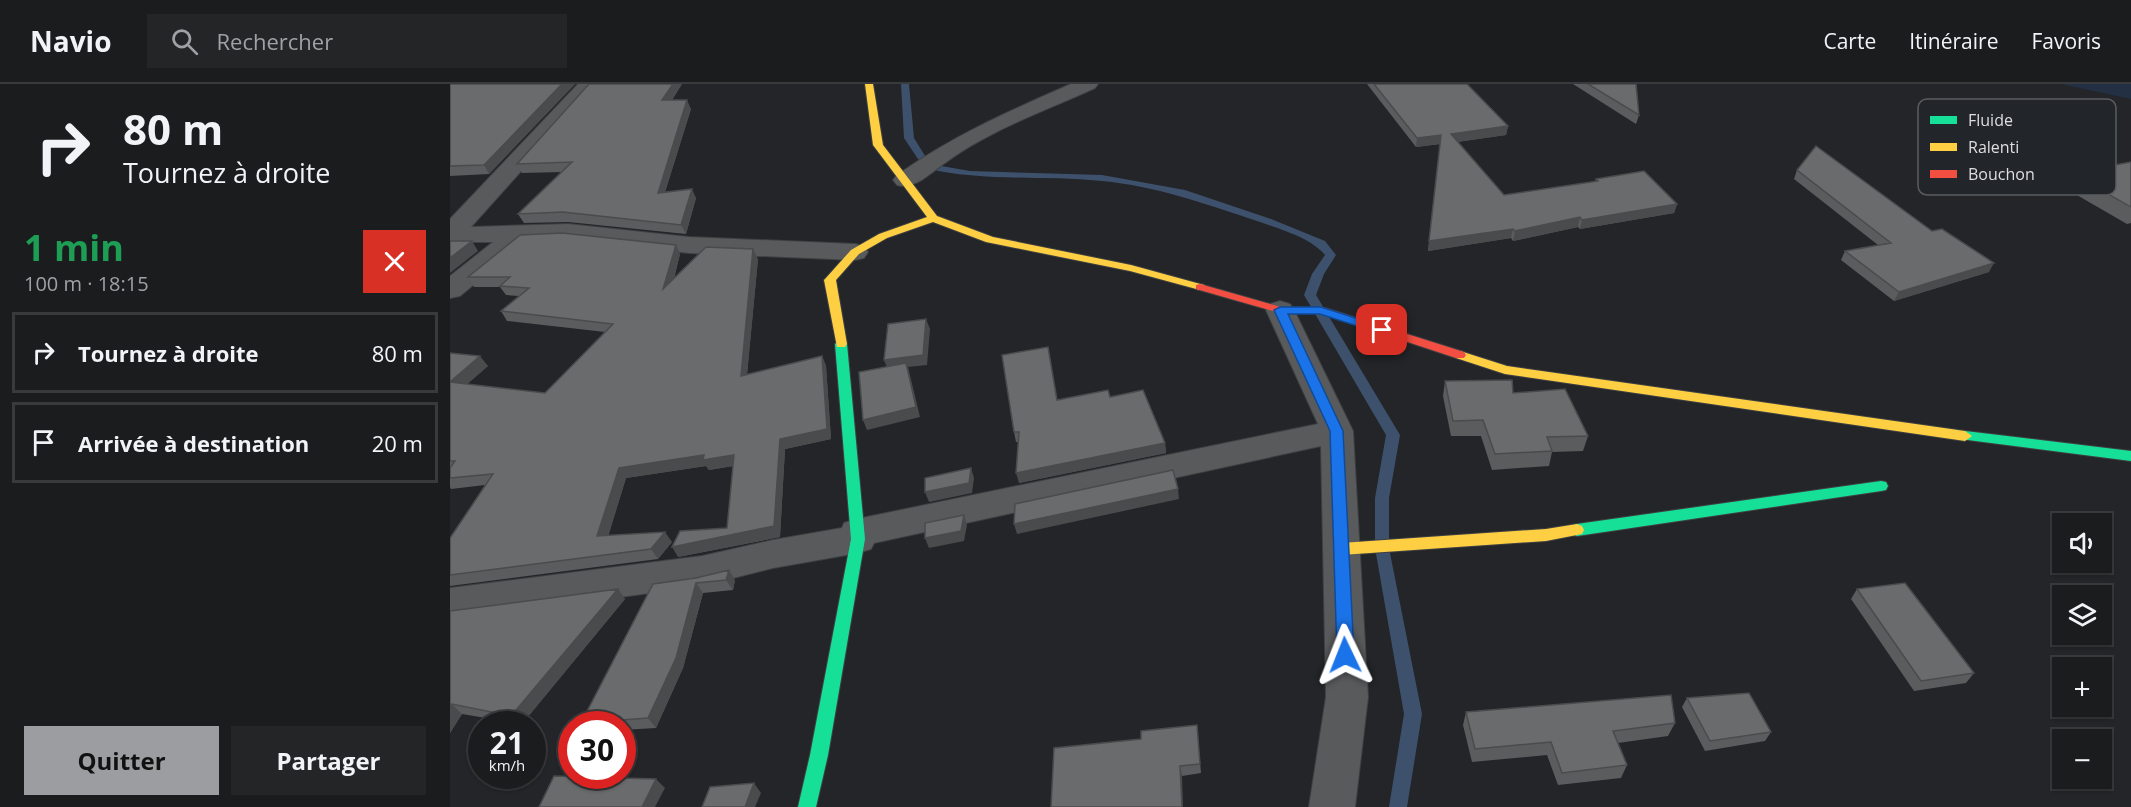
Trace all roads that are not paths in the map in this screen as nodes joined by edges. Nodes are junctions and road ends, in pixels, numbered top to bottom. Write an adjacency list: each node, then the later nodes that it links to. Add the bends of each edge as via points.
1 (589, 84): 6 (street)
2 (868, 84): 4 (street, via 878,145)
3 (1088, 84): 4 (street, via 989,128)
4 (905, 180): 5 (street)
5 (933, 218): 8 (street, via 883,236); 10 (street, via 990,240 1131,268)
6 (450, 234): 7 (street)
7 (518, 235): 8 (street, via 568,232 688,245); 9 (street)
8 (855, 252): 14 (street, via 830,280 843,358)
9 (450, 290)
10 (1280, 310): 11 (street); 12 (street, via 1321,310 1505,370 2043,447)
11 (1337, 431): 14 (street); 15 (street)
12 (2131, 456)
13 (1881, 486): 15 (street, via 1546,535)
14 (858, 536): 16 (street, via 702,571); 17 (street)
15 (1341, 549): 18 (street, via 1347,697)
16 (450, 604)
17 (807, 807)
18 (1332, 807)

